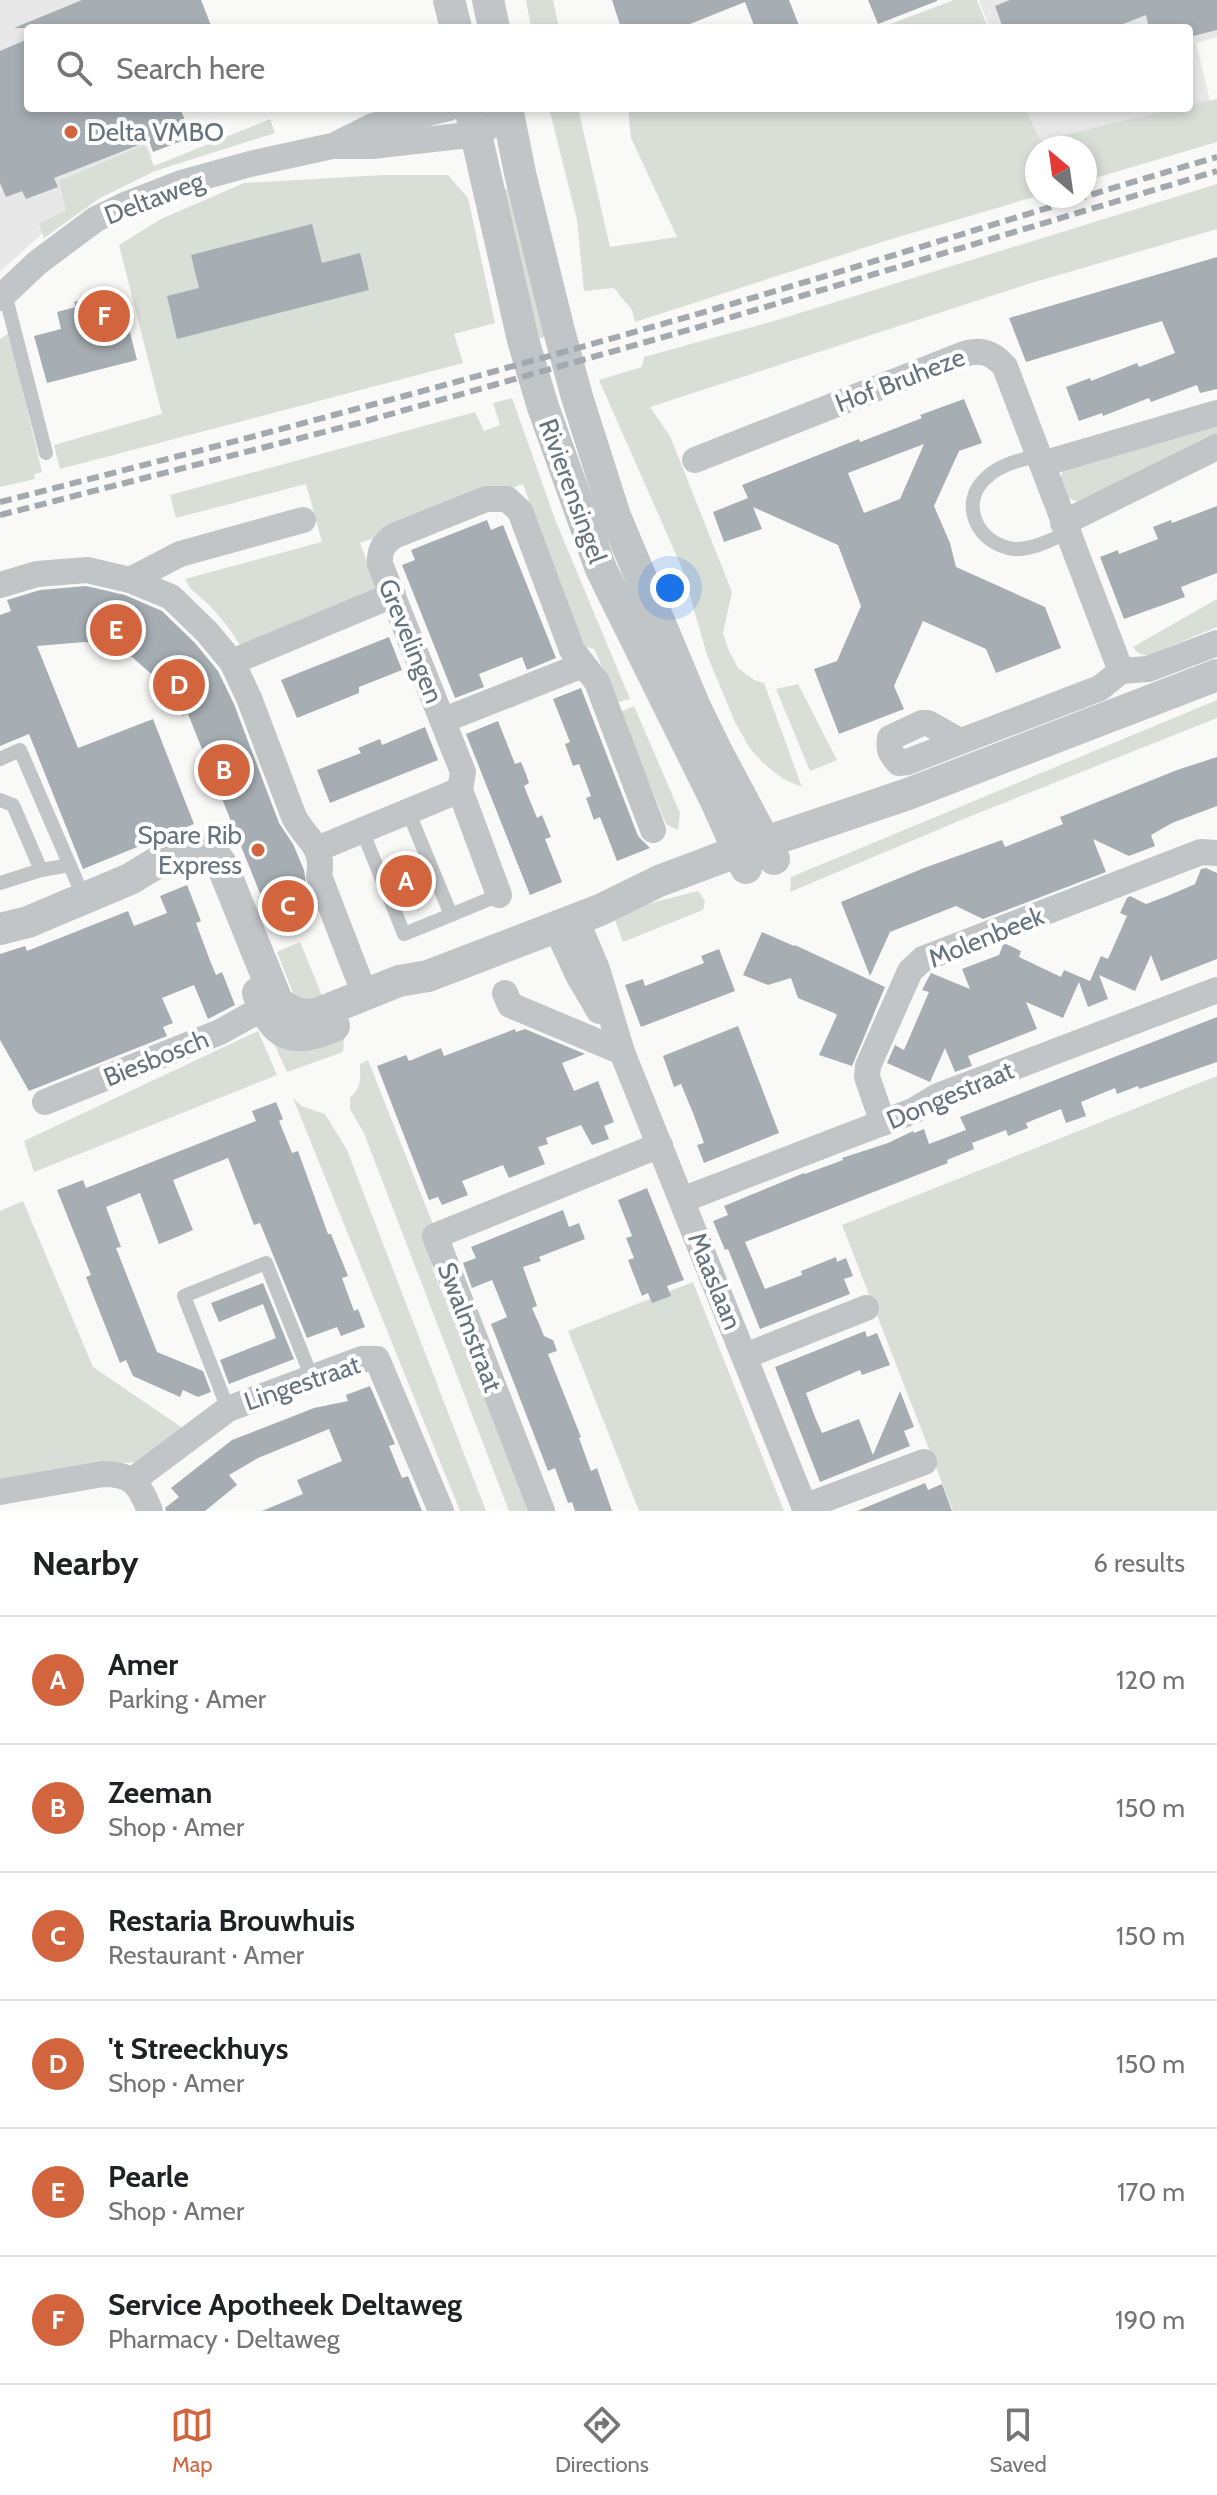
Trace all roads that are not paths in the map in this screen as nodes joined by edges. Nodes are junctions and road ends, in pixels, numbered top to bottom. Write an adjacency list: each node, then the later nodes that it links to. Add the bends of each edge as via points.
1 (449, 0): 3 (street)
2 (488, 0): 4 (street)
3 (455, 24)
4 (493, 24)
5 (432, 112): 7 (street, Deltaweg, via 373,126)
6 (489, 115): 7 (street, Deltaweg, via 372,146); 34 (street, Rivierensingel, via 520,173 577,397 615,516)
7 (332, 146): 8 (street, Deltaweg, via 181,183 127,204 66,240)
8 (3, 296): 11 (lane)
9 (1217, 413): 13 (street)
10 (1217, 447): 15 (street)
11 (46, 453)
12 (695, 460): 13 (street, Hof Bruheze, via 971,351 987,352 1005,367)
13 (1040, 460): 15 (street, Hof Bruheze); 15 (lane, via 1007,464 987,477 975,492 971,511 995,544 1016,549 1040,545)
14 (303, 520): 16 (street, via 180,554)
15 (1065, 528): 22 (street, Hof Bruheze)
16 (130, 580): 17 (street, via 87,570 37,574); 20 (street, via 171,597)
17 (0, 585)
18 (393, 595): 20 (street); 21 (street, Grevelingen, via 380,564 386,542 486,499 507,499 520,511 572,650); 24 (street, Grevelingen)
19 (1217, 643): 22 (street, via 1148,669)
20 (232, 662): 32 (street, via 294,817)
21 (583, 665): 24 (street, Grevelingen); 31 (street, Grevelingen, via 597,682)
22 (1121, 671): 25 (street, via 1100,688)
23 (1217, 675): 34 (street)
24 (444, 720): 27 (street, Grevelingen, via 463,772)
25 (960, 741)
26 (0, 759): 35 (lane, via 20,750)
27 (460, 790): 29 (street); 38 (street, Grevelingen)
28 (0, 800): 36 (lane, via 13,805)
29 (408, 811): 30 (street); 40 (lane)
30 (362, 830): 32 (street); 40 (lane, via 404,934)
31 (653, 830)
32 (317, 849): 45 (street, via 319,876)
33 (1217, 853): 49 (street, Molenbeek, via 1201,852 923,959 910,971 868,1066)
34 (757, 856): 41 (street, via 659,881)
35 (70, 865): 36 (lane); 39 (lane)
36 (41, 870): 37 (lane)
37 (0, 883)
38 (499, 895): 40 (lane)
39 (84, 899): 42 (street); 46 (street, via 130,879 189,866 204,874 216,888)
40 (451, 915)
41 (577, 918): 45 (street, via 428,976 406,992); 47 (street, Maaslaan)
42 (0, 929)
43 (1217, 990): 49 (street, Dongestraat, via 938,1096)
44 (505, 993): 47 (street, via 510,1005)
45 (368, 1002): 46 (street, via 307,1036 281,1032 269,1019)
46 (270, 1005): 48 (street, Biesbosch, via 220,1032)
47 (622, 1052): 50 (street, Maaslaan)
48 (45, 1102)
49 (883, 1123): 51 (street, Dongestraat)
50 (660, 1145): 51 (street, Maaslaan); 62 (street, Swalmstraat, via 435,1236)
51 (682, 1200): 53 (street, Maaslaan)
52 (866, 1308): 53 (street)
53 (745, 1356): 59 (street, Maaslaan)
54 (312, 1378): 55 (street, Lingestraat); 55 (lane, via 266,1263 184,1296); 61 (street, Lingestraat, via 362,1359 377,1359)
55 (228, 1409): 57 (street, Lingestraat)
56 (924, 1462): 59 (street)
57 (133, 1480): 58 (street, via 103,1474); 60 (street)
58 (0, 1492)
59 (805, 1509)
60 (150, 1511)
61 (441, 1511)
62 (542, 1511)

